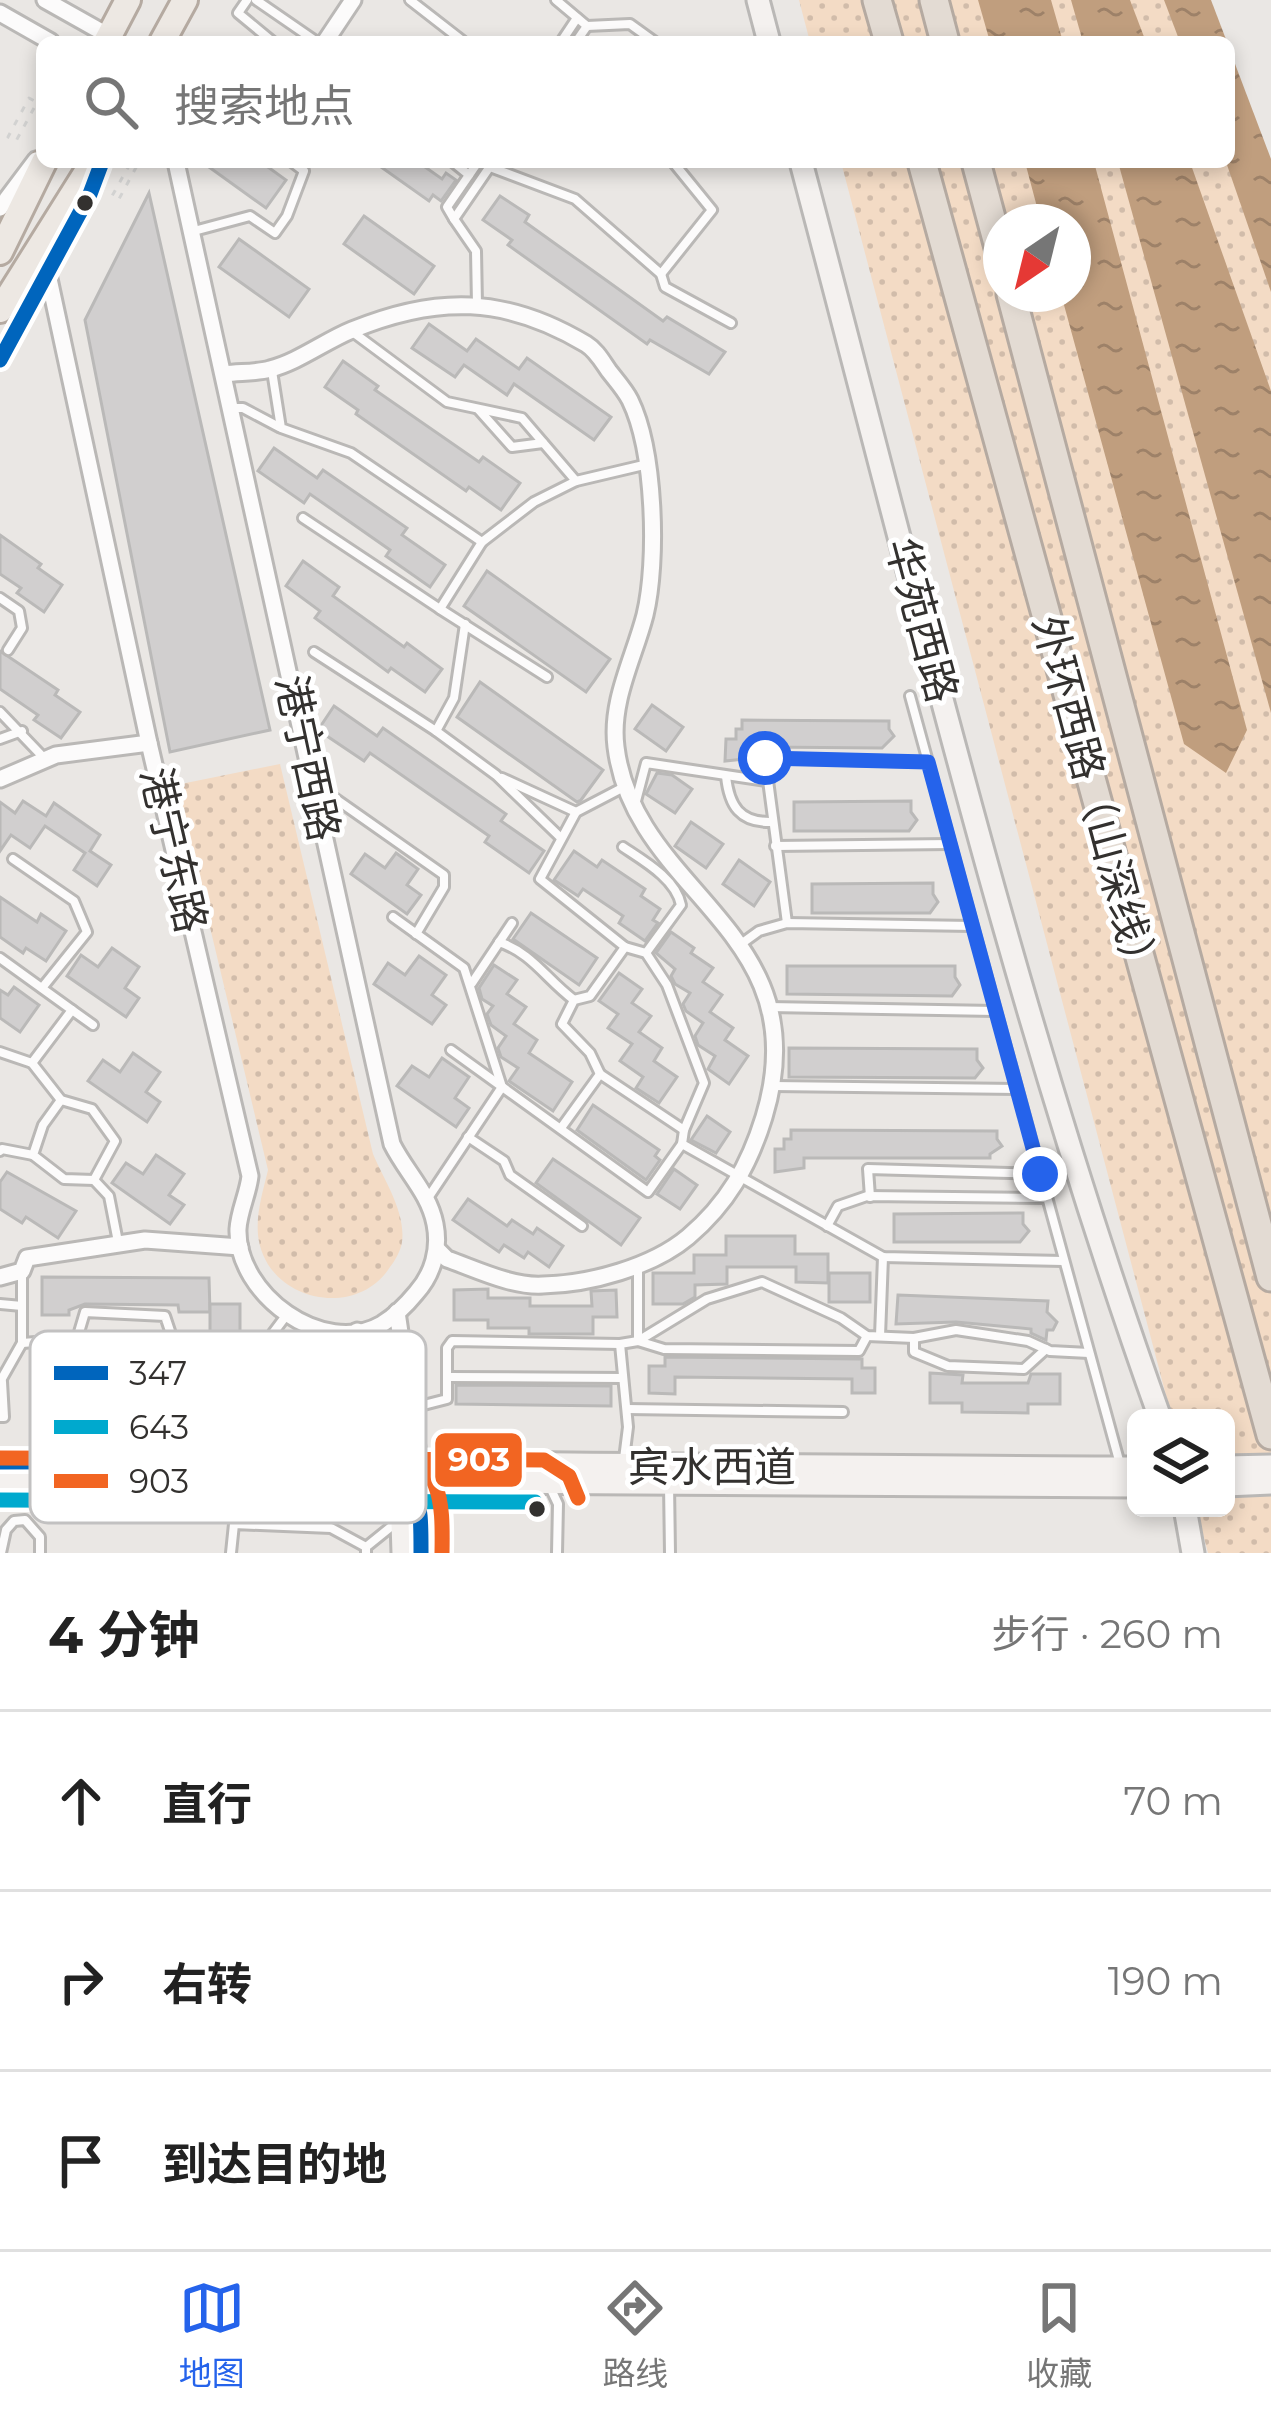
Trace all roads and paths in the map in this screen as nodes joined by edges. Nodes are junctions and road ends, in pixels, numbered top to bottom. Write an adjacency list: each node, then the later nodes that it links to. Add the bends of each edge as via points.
1 (45, 0): 16 (street)
2 (128, 0): 17 (main road)
3 (185, 0): 18 (main road)
4 (247, 0): 19 (lane, via 238,13)
5 (256, 0): 20 (lane)
6 (353, 0): 21 (street)
7 (410, 0): 22 (lane)
8 (556, 0): 13 (lane)
9 (758, 0): 26 (main road)
10 (878, 0): 27 (highway)
11 (934, 0): 28 (highway)
12 (0, 13): 15 (street)
13 (578, 18): 14 (lane); 23 (lane)
14 (587, 26): 24 (lane); 25 (lane, via 630,24)
15 (40, 36)
16 (102, 36)
17 (109, 36)
18 (165, 36)
19 (266, 36)
20 (312, 36)
21 (326, 36)
22 (456, 36)
23 (565, 36)
24 (580, 36)
25 (647, 36)
26 (767, 36)
27 (887, 36)
28 (943, 36)
29 (36, 102): 30 (path, via 29,98 8,137 16,141)
30 (34, 108)
31 (36, 160): 49 (street)
32 (41, 168): 52 (main road)
33 (89, 168): 56 (main road)
34 (99, 168): 53 (street)
35 (128, 168): 36 (path, via 112,196 119,199)
36 (137, 168)
37 (177, 168): 51 (street, 港宁西路)
38 (300, 168): 51 (lane, via 275,233 250,215)
39 (460, 168): 47 (lane)
40 (474, 168): 47 (lane)
41 (490, 168): 50 (lane)
42 (499, 168): 54 (lane, via 574,199)
43 (678, 168): 54 (lane, via 712,210)
44 (803, 168): 170 (main road, 华苑西路, via 1006,933 1095,1238)
45 (924, 168): 173 (highway, 外环西路（山深线）)
46 (978, 168): 48 (highway)
47 (469, 175): 50 (lane, via 447,207)
48 (987, 204)
49 (0, 208)
50 (454, 219): 55 (lane, via 476,251)
51 (193, 231): 62 (street, 港宁西路)
52 (4, 245)
53 (48, 274): 60 (street); 82 (street, 港宁东路)
54 (662, 274): 58 (lane, via 665,287)
55 (477, 305): 59 (street, via 447,303); 67 (street, via 526,314 591,346 630,400)
56 (0, 310)
57 (1016, 312): 146 (highway, 外环西路（山深线）)
58 (731, 322)
59 (351, 331): 61 (street); 64 (lane, via 447,402)
60 (0, 360)
61 (272, 369): 62 (street); 65 (lane)
62 (225, 374): 63 (street, 港宁西路)
63 (233, 408): 65 (lane); 135 (street, 港宁西路, via 392,1144)
64 (478, 409): 66 (lane, via 522,418); 66 (lane, via 512,447)
65 (281, 428): 70 (lane, via 351,453)
66 (545, 443): 68 (lane)
67 (650, 464): 68 (lane); 89 (street, via 646,611 620,690 615,745)
68 (576, 481): 70 (lane)
69 (303, 518): 72 (lane)
70 (482, 542): 72 (lane)
71 (0, 598): 74 (lane, via 19,611 22,628)
72 (440, 609): 73 (lane)
73 (465, 625): 76 (lane); 79 (lane, via 454,698)
74 (8, 650)
75 (314, 652): 79 (lane)
76 (547, 677)
77 (910, 696): 84 (lane)
78 (0, 712): 80 (lane)
79 (436, 730): 85 (lane)
80 (22, 731): 81 (lane); 83 (lane)
81 (0, 739)
82 (148, 743): 83 (street); 139 (street, 港宁东路, via 250,1176)
83 (45, 759): 87 (street)
84 (928, 762): 88 (lane, via 765,758); 95 (lane)
85 (496, 775): 92 (lane); 94 (lane)
86 (726, 776): 88 (lane); 91 (lane, via 646,764); 93 (lane, via 728,800 740,815)
87 (0, 779)
88 (766, 781): 93 (lane)
89 (626, 786): 91 (street); 92 (lane)
90 (333, 797): 103 (lane, via 444,874)
91 (634, 808): 105 (street)
92 (576, 812): 94 (lane)
93 (772, 822): 96 (lane)
94 (560, 836): 106 (lane, via 540,879)
95 (950, 844): 96 (lane); 102 (lane)
96 (775, 846): 101 (lane)
97 (622, 847): 107 (lane, via 681,897)
98 (13, 859): 110 (lane, via 74,901 87,932)
99 (393, 917): 103 (lane)
100 (512, 923): 104 (lane)
101 (787, 923): 102 (lane); 105 (lane)
102 (972, 926): 114 (lane)
103 (416, 934): 109 (lane, via 464,968)
104 (499, 942): 109 (lane); 111 (lane, via 534,959 544,978)
105 (741, 944): 112 (street)
106 (626, 947): 107 (lane); 111 (lane, via 590,996)
107 (646, 953): 125 (lane, via 667,985 704,1083)
108 (0, 958): 110 (lane)
109 (471, 985): 121 (lane)
110 (42, 988): 113 (lane)
111 (574, 1000): 119 (lane, via 562,1024)
112 (768, 1007): 114 (lane); 120 (street)
113 (71, 1010): 115 (lane); 118 (lane)
114 (995, 1012): 122 (lane)
115 (93, 1025)
116 (451, 1050): 121 (lane)
117 (0, 1052): 118 (lane)
118 (32, 1063): 123 (lane)
119 (599, 1074): 124 (lane); 125 (lane)
120 (773, 1086): 122 (lane); 131 (street)
121 (502, 1087): 124 (lane); 126 (lane)
122 (1016, 1089): 130 (lane)
123 (61, 1100): 129 (lane); 132 (lane, via 92,1109 115,1141)
124 (562, 1128): 127 (lane, via 648,1192)
125 (684, 1130): 127 (lane)
126 (468, 1137): 135 (lane); 136 (lane)
127 (682, 1144): 131 (lane)
128 (1, 1149): 129 (lane)
129 (33, 1155): 132 (lane, via 64,1179)
130 (1040, 1174): 133 (lane, via 868,1169); 134 (lane)
131 (740, 1178): 137 (lane); 143 (street, via 716,1214)
132 (94, 1180): 138 (lane, via 109,1196)
133 (870, 1196): 134 (lane); 137 (lane, via 838,1206)
134 (1046, 1198): 142 (lane)
135 (428, 1199): 140 (street, 港宁西路)
136 (582, 1226)
137 (827, 1226): 141 (lane)
138 (118, 1244): 139 (street); 144 (street, via 27,1258)
139 (240, 1246): 150 (street, via 246,1271)
140 (437, 1249): 143 (street, via 447,1259 540,1286); 149 (street, via 423,1286)
141 (883, 1257): 142 (lane); 157 (lane)
142 (1064, 1261): 164 (lane)
143 (638, 1265): 159 (lane)
144 (22, 1271): 145 (street); 148 (lane)
145 (0, 1277)
146 (1271, 1277)
147 (0, 1304): 148 (lane)
148 (22, 1306): 161 (lane)
149 (398, 1312): 154 (street); 155 (street)
150 (288, 1313): 153 (lane); 154 (street, via 312,1327)
151 (79, 1331): 152 (lane, via 85,1312 165,1316)
152 (170, 1331)
153 (274, 1331)
154 (357, 1331)
155 (401, 1331)
156 (867, 1336): 157 (lane); 159 (lane, via 859,1351); 159 (lane, via 762,1282 707,1299)
157 (880, 1336): 158 (lane)
158 (914, 1338): 163 (lane, via 956,1330); 163 (lane, via 914,1352 948,1366 1024,1369)
159 (638, 1341): 162 (lane)
160 (30, 1342): 161 (lane)
161 (22, 1343): 167 (lane)
162 (620, 1344): 165 (lane, via 452,1341); 166 (lane)
163 (1046, 1349): 164 (lane)
164 (1089, 1353): 175 (lane)
165 (447, 1377): 166 (lane); 168 (lane, via 447,1400)
166 (623, 1378): 169 (lane)
167 (1, 1382): 172 (lane)
168 (426, 1405)
169 (627, 1409): 171 (lane); 178 (lane)
170 (1157, 1409)
171 (843, 1412)
172 (0, 1418)
173 (1271, 1435)
174 (0, 1462): 176 (main road, 宾水西道)
175 (1127, 1462)
176 (30, 1463)
177 (1271, 1466): 179 (main road)
178 (622, 1467): 180 (main road, 宾水西道); 182 (main road, 宾水西道)
179 (1235, 1467)
180 (426, 1471)
181 (426, 1473): 186 (main road, 宾水西道)
182 (1127, 1474)
183 (1127, 1474): 187 (main road, 宾水西道)
184 (30, 1477): 185 (main road, 宾水西道)
185 (0, 1478)
186 (542, 1481): 187 (main road, 宾水西道); 200 (lane, via 557,1498)
187 (669, 1483): 201 (lane)
188 (1271, 1484): 189 (main road)
189 (1235, 1485)
190 (1187, 1517): 202 (main road)
191 (397, 1523): 194 (lane)
192 (407, 1523): 198 (main road)
193 (411, 1523): 199 (main road)
194 (366, 1550): 197 (lane, via 331,1528 234,1524)
195 (1, 1553): 196 (lane, via 5,1530 25,1520 40,1537)
196 (40, 1553)
197 (231, 1553)
198 (403, 1553)
199 (421, 1553)
200 (557, 1553)
201 (670, 1553)
202 (1193, 1553)

